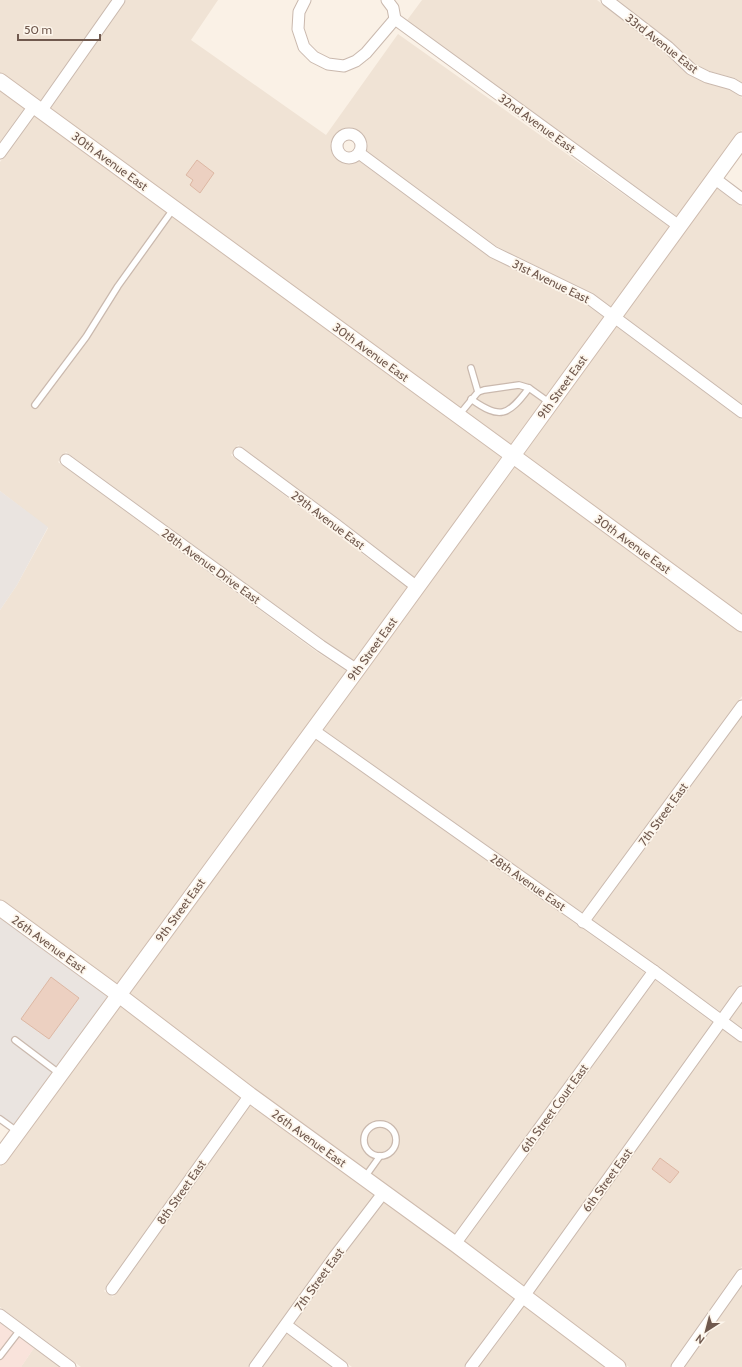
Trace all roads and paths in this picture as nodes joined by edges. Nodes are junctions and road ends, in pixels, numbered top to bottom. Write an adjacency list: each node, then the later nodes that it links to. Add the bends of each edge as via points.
1 (119, 0): 8 (street)
2 (305, 0): 5 (street, via 299,12 298,29 304,47 314,57 328,64 344,66 356,62)
3 (387, 0): 5 (street, via 393,8)
4 (607, 0): 7 (street, 33rd Avenue East, via 691,69)
5 (395, 19): 15 (street, 32nd Avenue East)
6 (0, 80): 8 (street, 30th Avenue East)
7 (742, 90)
8 (37, 108): 10 (street); 14 (street, 30th Avenue East)
9 (742, 140): 12 (street, 9th Street East)
10 (0, 153)
11 (359, 153): 16 (street, 31st Avenue East, via 493,252 590,300)
12 (714, 178): 13 (street); 15 (street, 9th Street East)
13 (742, 199)
14 (174, 208): 22 (lane, via 118,286 86,337); 24 (street, 30th Avenue East)
15 (679, 226): 16 (street, 9th Street East)
16 (614, 317): 21 (street, 9th Street East); 23 (street, 31st Avenue East)
17 (471, 368): 19 (lane)
18 (529, 388): 19 (lane, via 519,385); 20 (lane, via 517,404 502,412 491,412); 21 (lane)
19 (478, 392): 20 (lane)
20 (471, 399): 24 (lane)
21 (550, 403): 26 (street, 9th Street East)
22 (35, 405)
23 (742, 412)
24 (459, 416): 26 (street, 30th Avenue East)
25 (239, 453): 28 (street, 29th Avenue East)
26 (512, 455): 28 (street, 9th Street East); 29 (street, 30th Avenue East)
27 (66, 460): 30 (street, 28th Avenue Drive East)
28 (417, 587): 30 (street, 9th Street East)
29 (742, 624)
30 (357, 670): 32 (street, 9th Street East)
31 (742, 706): 34 (street, 7th Street East)
32 (313, 730): 34 (street, 28th Avenue East); 37 (street, 9th Street East)
33 (0, 908): 37 (street, 26th Avenue East)
34 (584, 922): 35 (street, 28th Avenue East)
35 (654, 971): 38 (street, 28th Avenue East); 49 (street, 6th Street Court East)
36 (742, 992): 38 (street, 6th Street East)
37 (119, 995): 41 (street, 9th Street East); 42 (street, 26th Avenue East)
38 (722, 1021): 39 (street, 28th Avenue East); 52 (street, 6th Street East)
39 (742, 1036)
40 (15, 1040): 41 (lane)
41 (60, 1074): 44 (street, 9th Street East)
42 (250, 1095): 47 (street, 26th Avenue East); 51 (street, 8th Street East)
43 (0, 1119): 44 (lane)
44 (18, 1132): 46 (street, 9th Street East)
45 (380, 1156): 45 (lane, via 390,1152 396,1143 392,1128 382,1123 372,1125 364,1133 363,1138 370,1152); 47 (lane)
46 (0, 1157)
47 (364, 1177): 48 (street, 26th Avenue East)
48 (384, 1192): 49 (street, 26th Avenue East); 54 (street, 7th Street East, via 334,1256)
49 (455, 1244): 52 (street, 26th Avenue East)
50 (742, 1276): 62 (street)
51 (112, 1289)
52 (524, 1296): 60 (street, 6th Street East); 61 (street, 26th Avenue East)
53 (0, 1315): 55 (street)
54 (286, 1325): 58 (street, 7th Street East); 59 (street)
55 (20, 1330): 56 (lane); 57 (street)
56 (0, 1356)
57 (70, 1367)
58 (255, 1367)
59 (342, 1367)
60 (471, 1367)
61 (618, 1367)
62 (677, 1367)

